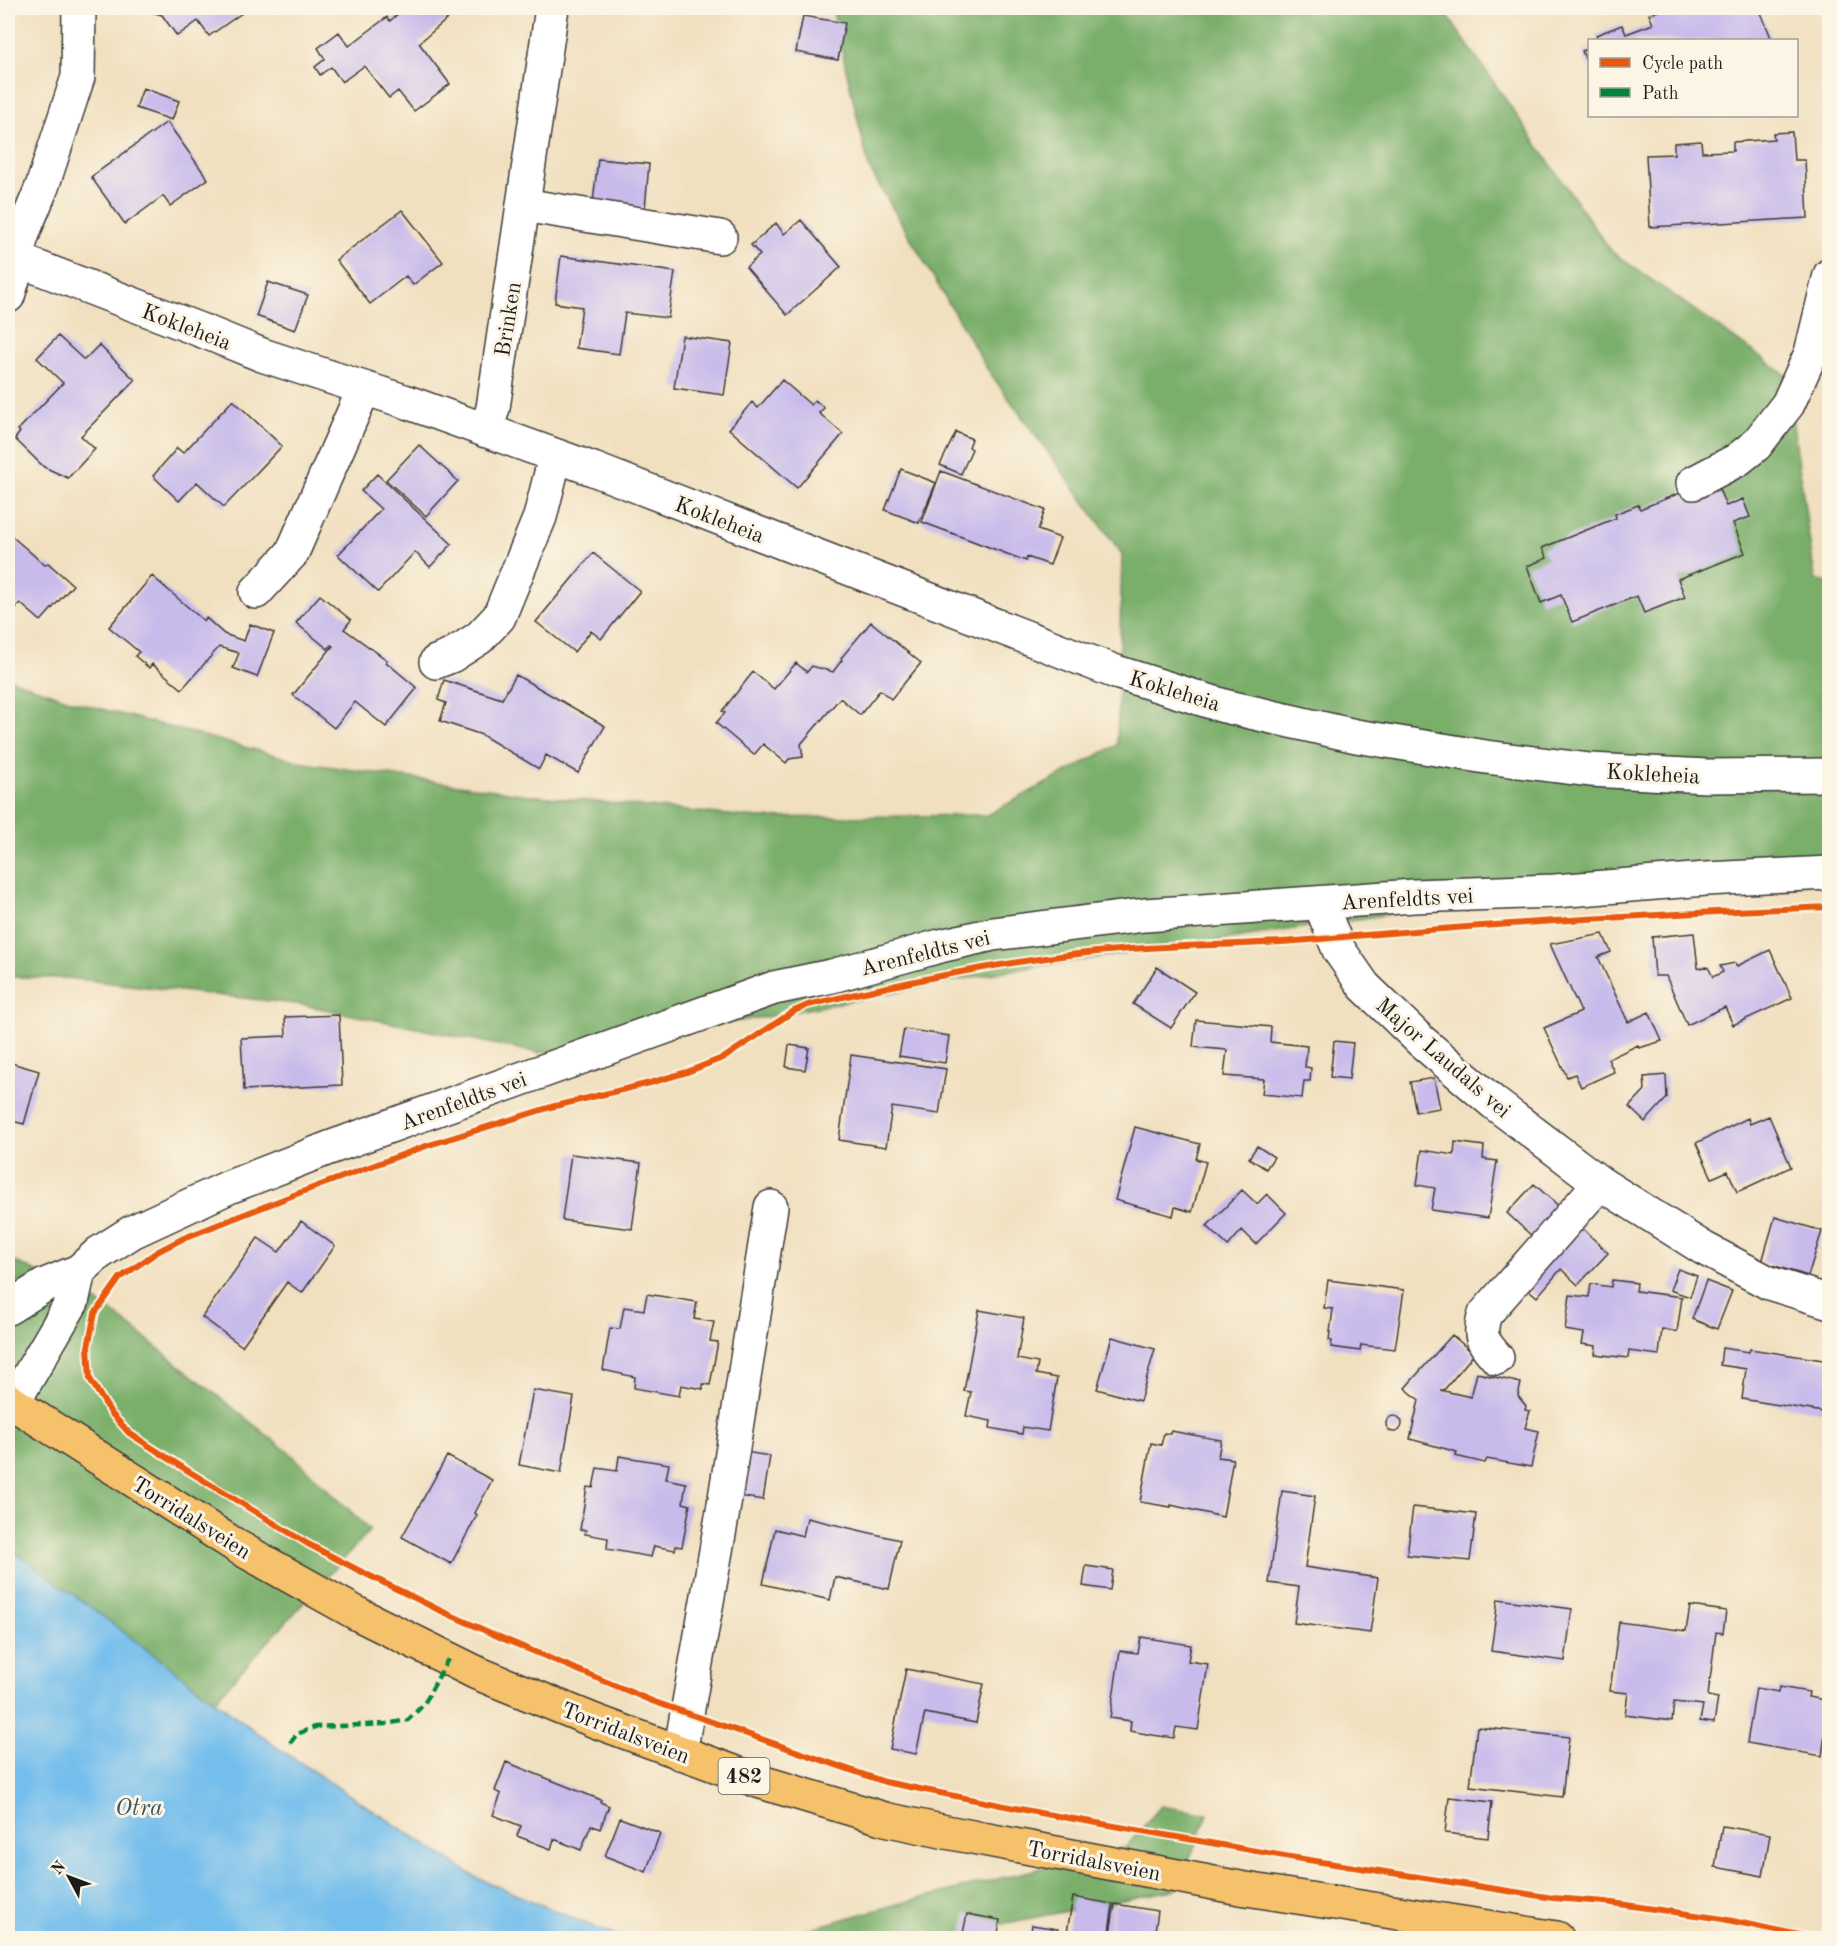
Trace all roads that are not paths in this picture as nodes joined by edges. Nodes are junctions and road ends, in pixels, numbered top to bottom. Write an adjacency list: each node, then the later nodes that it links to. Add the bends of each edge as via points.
1 (79, 8): 5 (street, via 78,77 42,187)
2 (552, 8): 3 (street, Brinken)
3 (523, 205): 4 (street); 9 (street, Brinken, via 493,408)
4 (720, 237)
5 (11, 257): 7 (street, via 15,273); 8 (street, Kokleheia, via 262,355)
6 (1830, 275): 11 (street, via 1811,353 1788,404 1755,445 1737,460)
7 (8, 296)
8 (361, 388): 9 (street, Kokleheia); 12 (street, via 292,553)
9 (486, 431): 10 (street, Kokleheia)
10 (555, 457): 13 (street, via 540,517 499,616 479,638); 14 (street, Kokleheia, via 1116,672 1224,706 1356,736 1590,770 1707,776)
11 (1693, 483)
12 (256, 592)
13 (436, 662)
14 (1830, 775)
15 (1830, 873): 16 (street, Arenfeldts vei)
16 (1320, 903): 17 (street, Major Laudals vei, via 1339,950 1364,986 1456,1073); 19 (street, Arenfeldts vei, via 1145,915 993,934 774,988 229,1187 132,1232)
17 (1600, 1184): 20 (street, Major Laudals vei, via 1703,1248 1769,1283); 22 (street, via 1485,1314 1481,1335)
18 (771, 1207): 24 (street)
19 (79, 1271): 21 (street, Arenfeldts vei, via 45,1285); 23 (street, via 72,1302)
20 (1830, 1302)
21 (8, 1308)
22 (1497, 1358)
23 (10, 1402): 24 (main road, Torridalsveien / 482, via 238,1547 358,1614 477,1673)
24 (680, 1753): 25 (main road, Torridalsveien / 482, via 761,1782 946,1833 1240,1888)
25 (1557, 1938)

